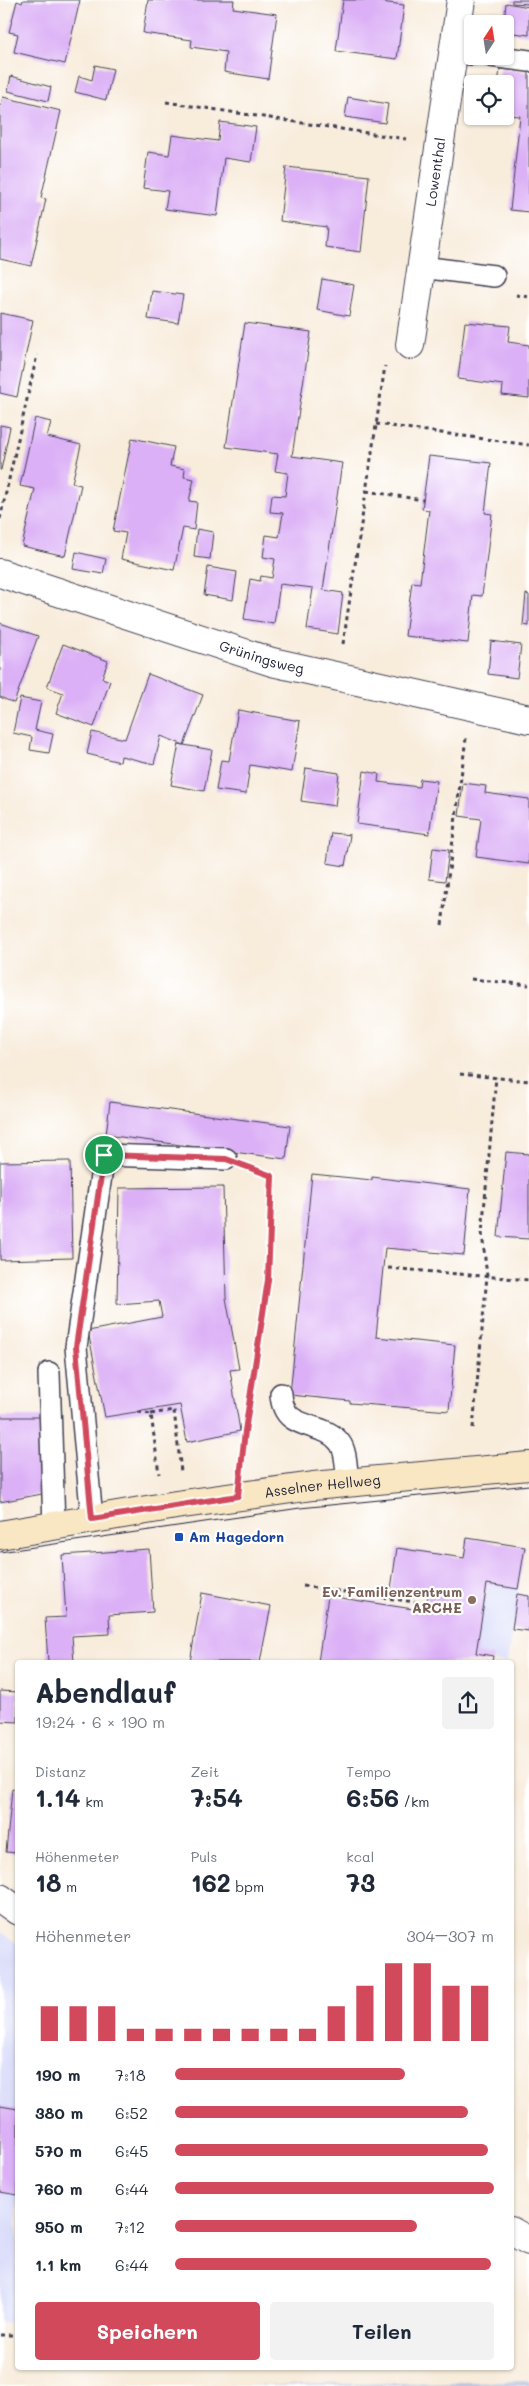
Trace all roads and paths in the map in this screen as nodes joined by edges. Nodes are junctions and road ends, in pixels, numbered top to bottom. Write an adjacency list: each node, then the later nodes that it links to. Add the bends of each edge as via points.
1 (461, 0): 2 (street, Lowenthal)
2 (463, 53): 7 (street, Lowenthal)
3 (514, 58): 4 (lane)
4 (529, 60)
5 (166, 102): 6 (path)
6 (406, 139)
7 (421, 267): 8 (lane); 9 (street, Lowenthal)
8 (494, 276)
9 (410, 345)
10 (36, 355): 16 (path)
11 (386, 360): 12 (path)
12 (376, 424): 13 (path); 14 (path)
13 (529, 445)
14 (366, 491): 15 (path); 18 (path)
15 (423, 500)
16 (0, 519)
17 (0, 573): 19 (street, Grüningsweg, via 272,662)
18 (341, 652)
19 (470, 705): 20 (street, Grüningsweg); 21 (path)
20 (529, 719)
21 (442, 925)
22 (471, 979): 23 (path)
23 (529, 985)
24 (460, 1074): 25 (path)
25 (496, 1077): 26 (path); 29 (path, via 482,1233)
26 (529, 1081)
27 (226, 1159): 32 (path, via 272,1176 268,1280); 43 (lane, via 104,1155 76,1347)
28 (388, 1268): 29 (path)
29 (487, 1276): 30 (path); 37 (path)
30 (529, 1280)
31 (49, 1373): 44 (lane)
32 (252, 1388)
33 (281, 1394): 41 (lane, via 293,1421 331,1433 342,1445)
34 (251, 1396): 42 (path)
35 (138, 1412): 36 (path)
36 (151, 1414): 39 (path, via 174,1410); 40 (path)
37 (473, 1428)
38 (529, 1466): 41 (main road, Asselner Hellweg)
39 (182, 1476)
40 (159, 1480)
41 (348, 1482): 42 (main road, Asselner Hellweg)
42 (238, 1496): 43 (main road, Asselner Hellweg)
43 (92, 1519): 44 (main road, Asselner Hellweg)
44 (54, 1526): 45 (main road, Asselner Hellweg)
45 (0, 1535)
46 (303, 1586): 47 (path)
47 (422, 1603)
48 (0, 1898): 49 (street)
49 (15, 1909)
50 (514, 2233): 51 (street)
51 (529, 2241)
52 (0, 2335): 53 (path)
53 (15, 2335)

